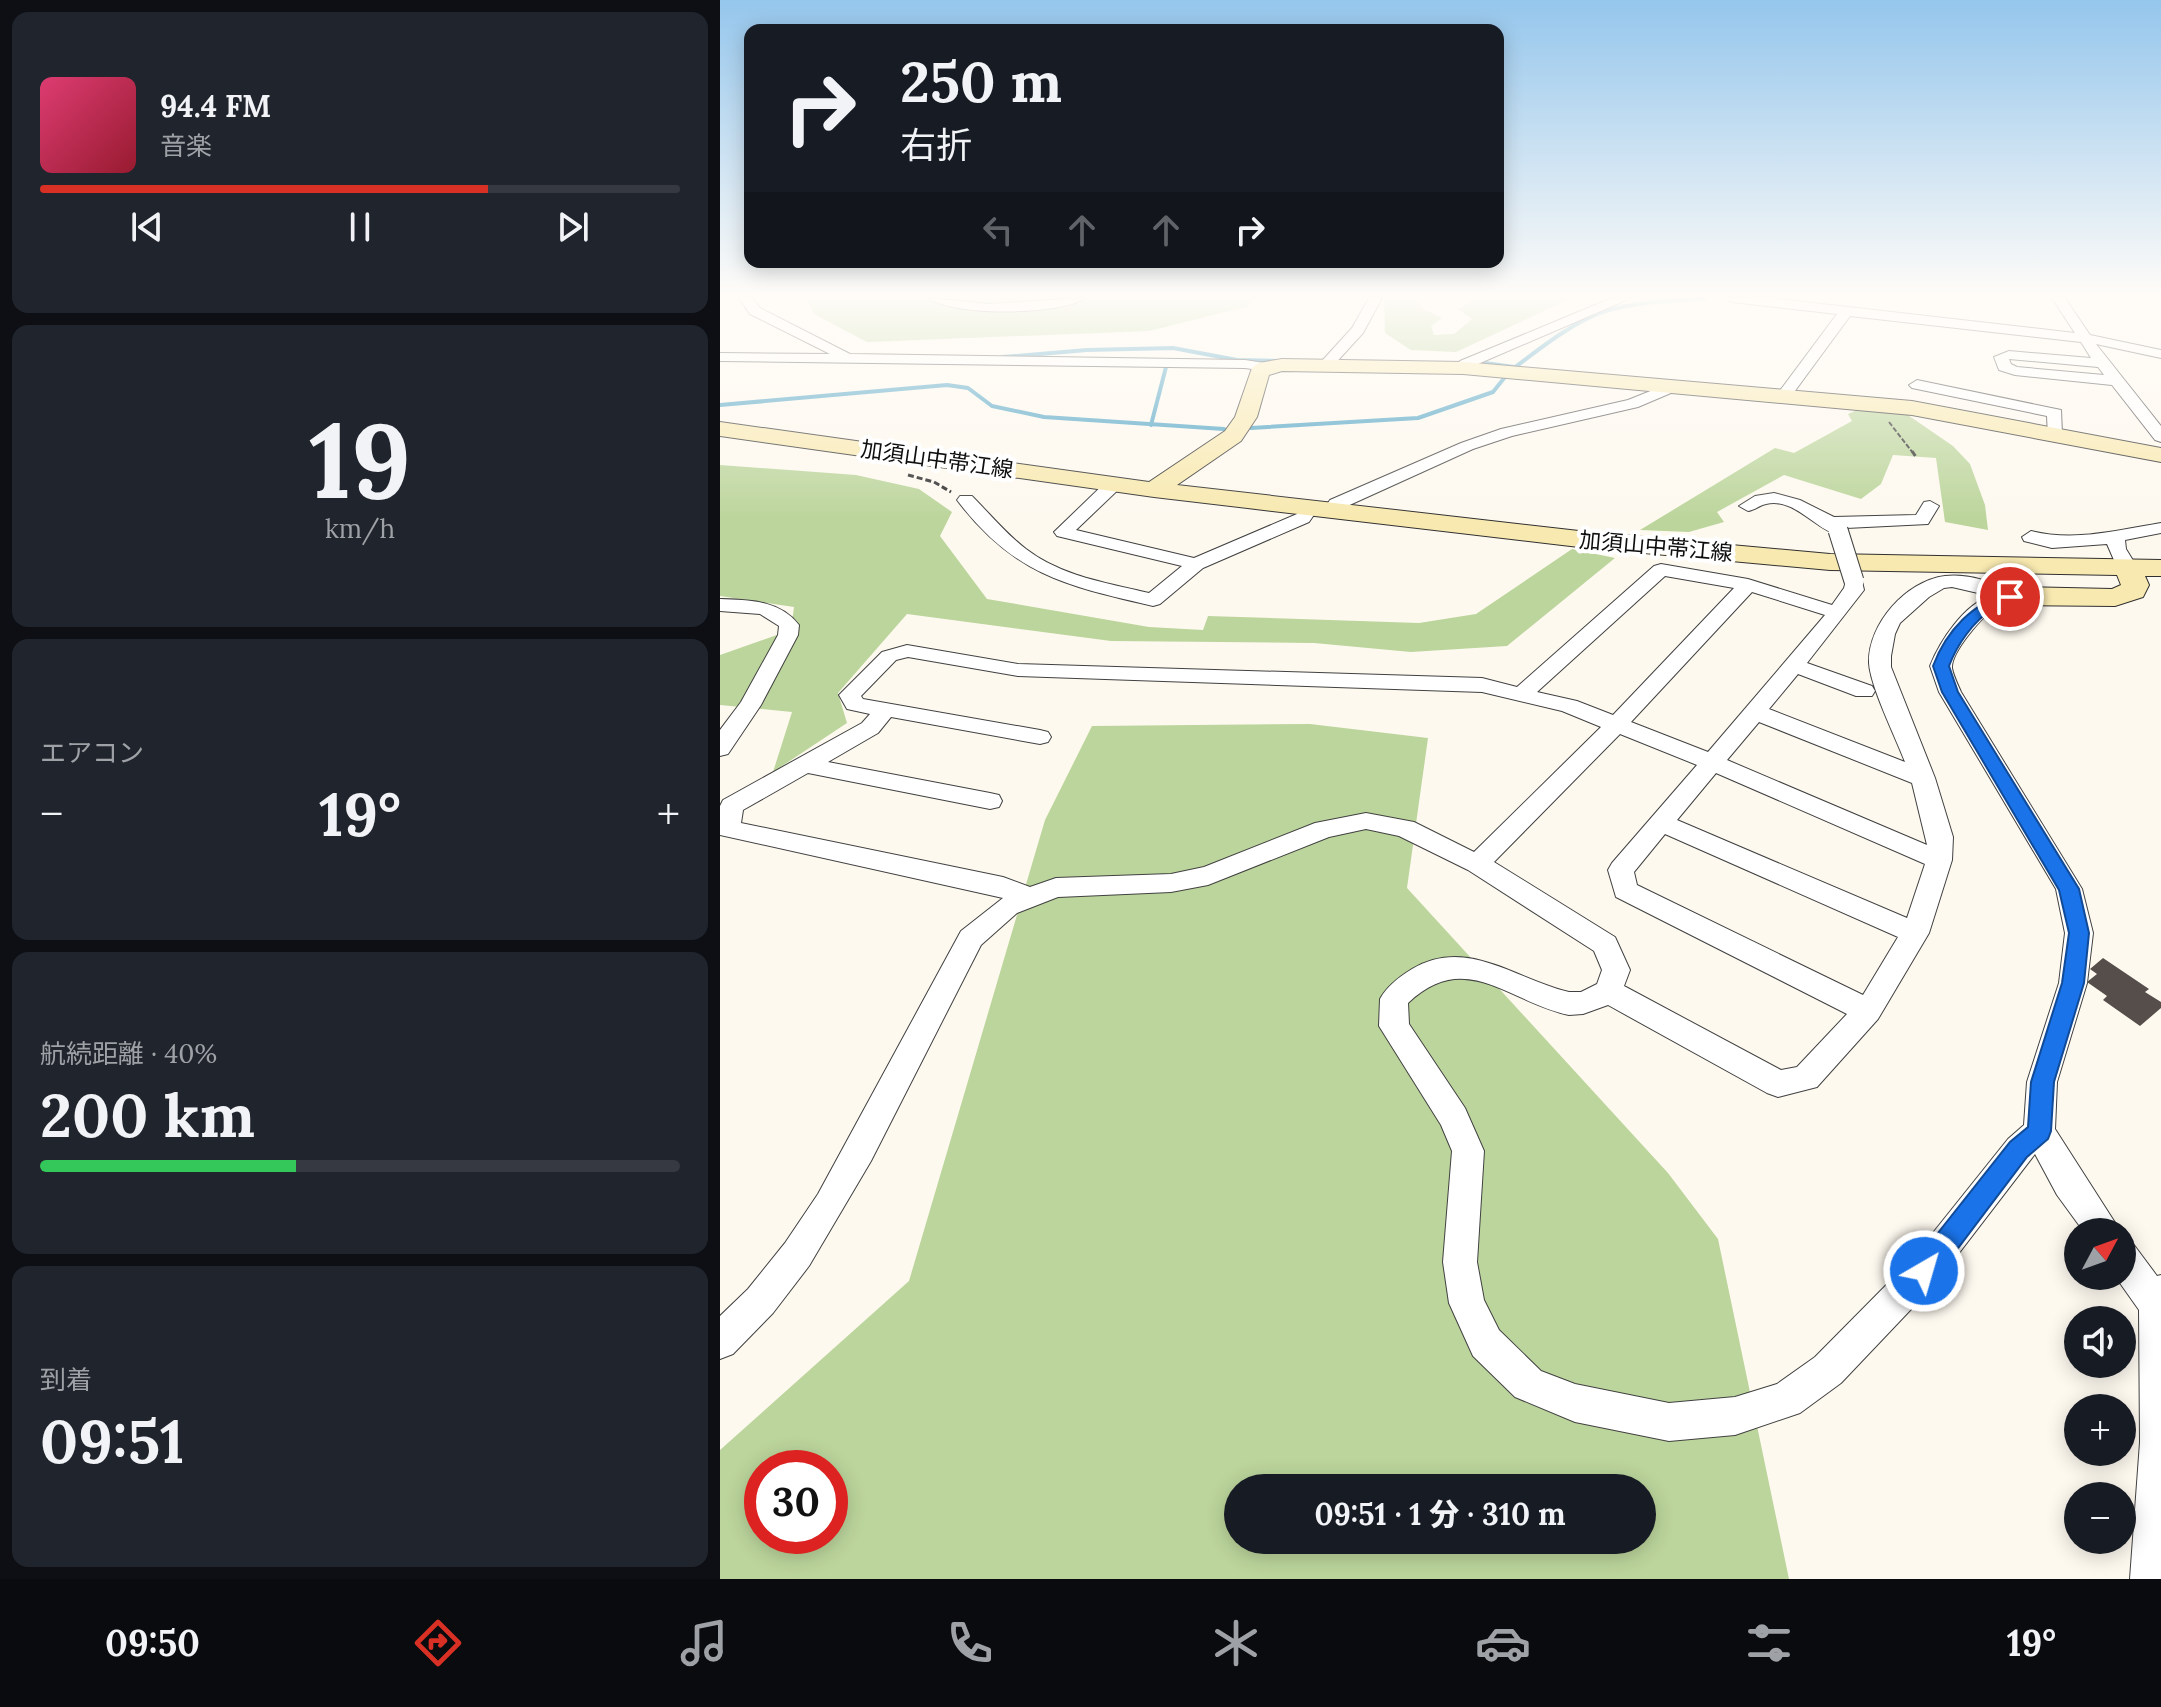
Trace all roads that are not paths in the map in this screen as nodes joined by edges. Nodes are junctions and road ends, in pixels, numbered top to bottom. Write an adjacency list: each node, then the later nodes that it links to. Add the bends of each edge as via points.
1 (1259, 372): 14 (main road, via 1246,417 1233,436)
2 (1504, 372): 8 (main road)
3 (1802, 372): 9 (street)
4 (2022, 372): 6 (street)
5 (2109, 372): 6 (street)
6 (2116, 381): 12 (street)
7 (1917, 385): 11 (street, via 2055,413)
8 (1673, 387): 9 (main road); 18 (street, via 1633,404 1507,432)
9 (1784, 396): 11 (main road, via 1912,408)
10 (720, 429): 13 (main road, 加須山中帯江線)
11 (2054, 434): 12 (main road)
12 (2160, 439)
13 (1115, 483): 14 (main road, 加須山中帯江線); 23 (street, via 1063,532)
14 (1154, 490): 18 (main road, 加須山中帯江線)
15 (966, 500): 23 (street, via 1029,560 1074,580 1153,600)
16 (1748, 506): 19 (street, via 1777,498)
17 (1930, 506): 19 (street, via 1922,520)
18 (1320, 510): 23 (street); 24 (main road, 加須山中帯江線, via 1830,562)
19 (1835, 526): 29 (street, bridge, via 1854,581 1854,590)
20 (2161, 528): 22 (street)
21 (2031, 537): 22 (street, via 2052,542)
22 (2116, 538): 24 (street)
23 (1196, 564)
24 (2127, 567): 25 (main road, 加須山中帯江線); 27 (main road, via 2133,591 2115,598)
25 (2161, 568)
26 (1748, 585): 29 (street); 32 (street, via 1661,570); 35 (street)
27 (2010, 597): 40 (street, via 1990,588 1944,582 1932,585 1889,625 1880,667); 49 (street, via 1977,614 1948,647 1941,666 1950,692 2069,889 2079,933 2073,983 2042,1082)
28 (720, 605): 37 (street, via 759,607 789,625 750,705)
29 (1838, 613): 30 (street)
30 (1794, 665): 31 (street); 34 (street)
31 (1864, 691)
32 (1523, 693): 33 (street, via 1482,685 1018,670 907,651 889,656 850,695 855,704); 35 (street)
33 (885, 710): 36 (street); 39 (street, via 870,728)
34 (1755, 712): 38 (street); 40 (street)
35 (1617, 724): 38 (street); 44 (street)
36 (1040, 737)
37 (720, 749)
38 (1712, 762): 42 (street); 43 (street)
39 (804, 765): 41 (street); 45 (street, via 732,806 728,829 1003,887)
40 (1923, 778): 43 (street, via 1940,837)
41 (990, 801)
42 (1662, 823): 46 (street); 48 (street, via 1621,870 1625,890)
43 (1939, 860): 46 (street)
44 (1477, 864): 45 (street, via 1405,828 1366,821 1324,829 1208,876 1171,883 1056,888); 47 (street, via 1605,944 1616,970)
45 (1027, 897): 53 (street, via 971,938 833,1200 777,1283)
46 (1915, 933): 48 (street)
47 (1608, 991): 48 (street, via 1778,1084 1806,1078); 49 (street, via 1574,1004 1489,971 1460,966 1433,969 1411,980 1394,999 1394,1026 1454,1118 1468,1151 1460,1262 1467,1303 1486,1343 1528,1384 1575,1403 1669,1422 1735,1416 1787,1400 1849,1350 1924,1271 2019,1149)
48 (1868, 1011)
49 (2039, 1131): 50 (street)
50 (2094, 1218)
51 (2136, 1273): 52 (street)
52 (2159, 1298): 54 (street, via 2159,1516)
53 (720, 1341)
54 (2151, 1579)

